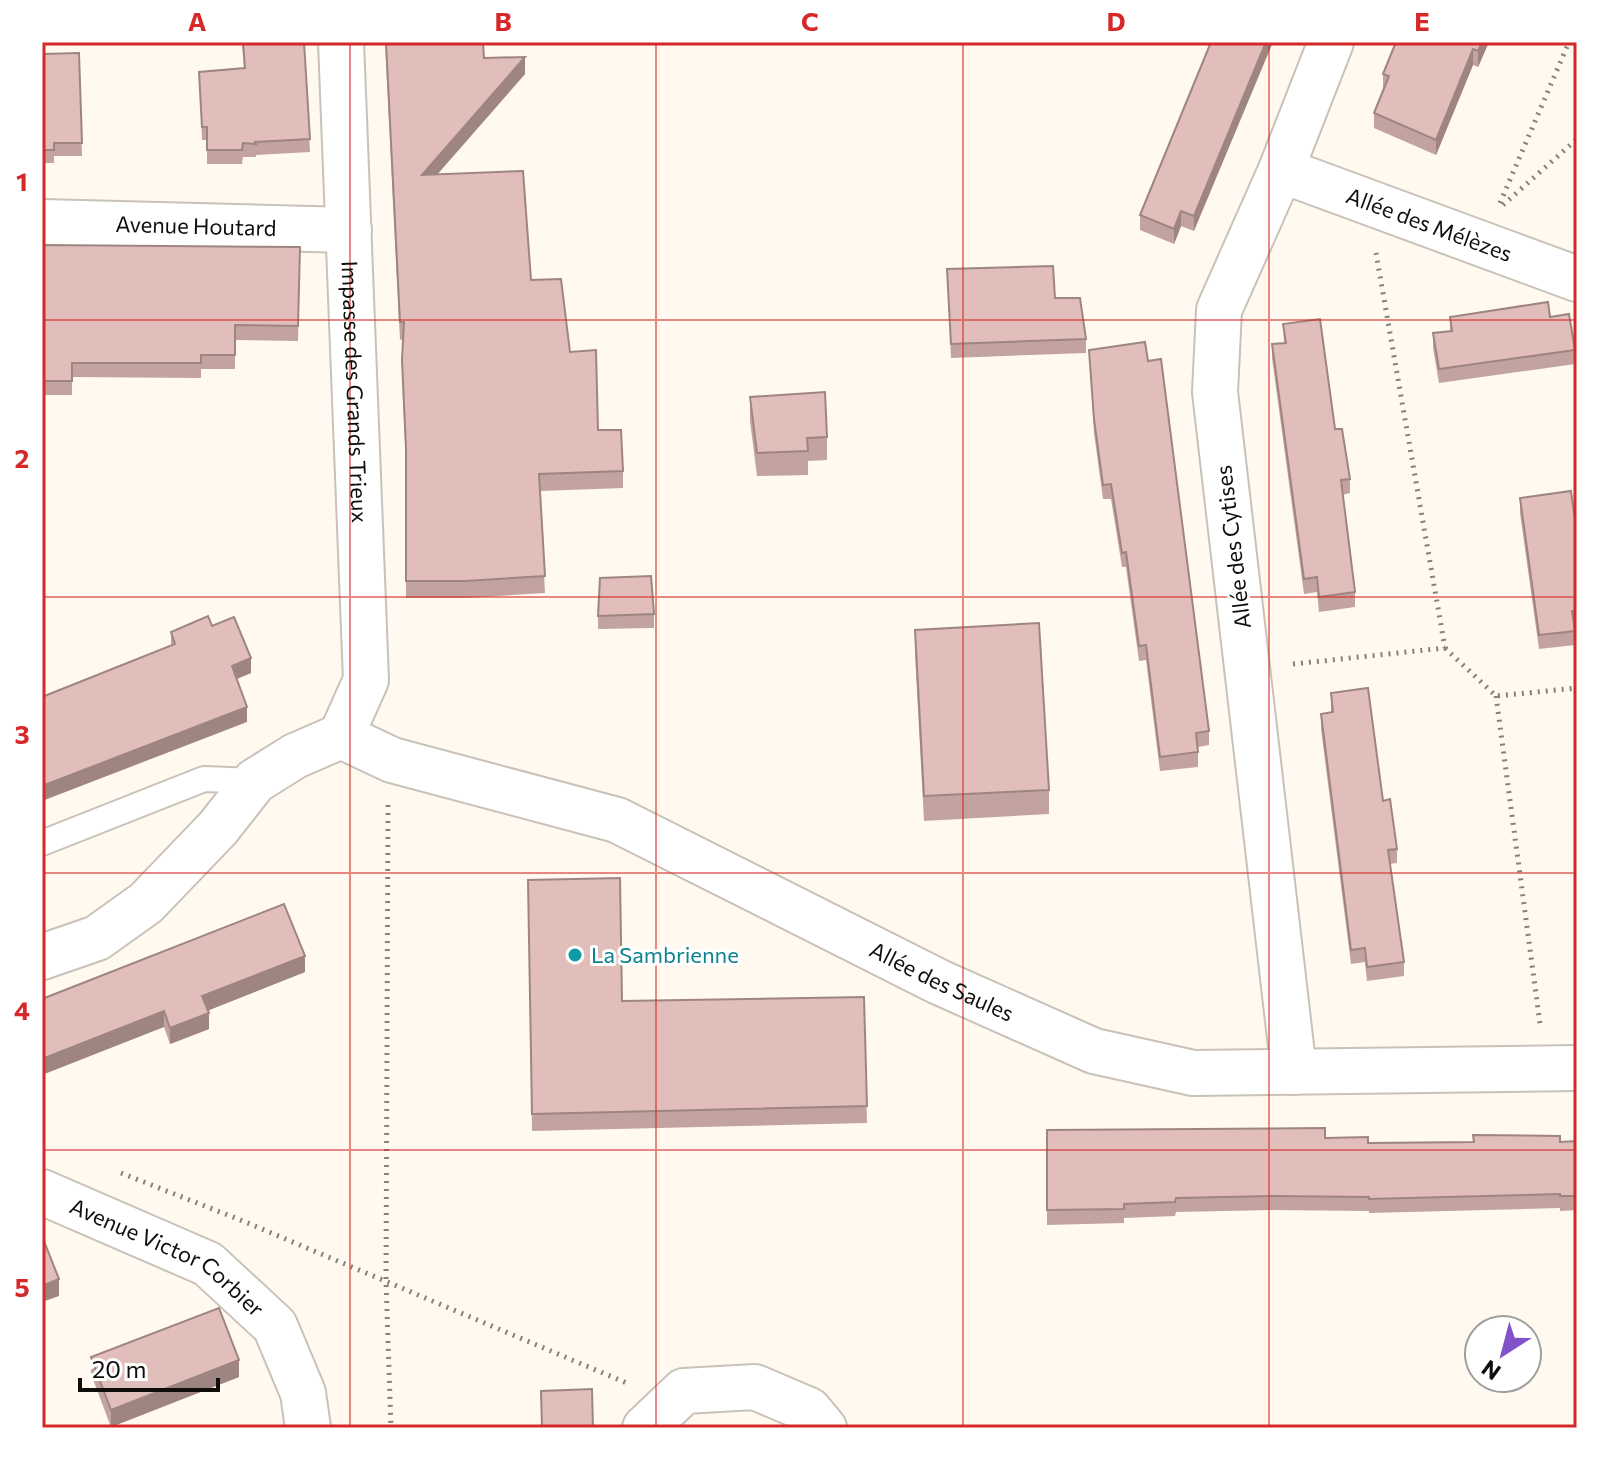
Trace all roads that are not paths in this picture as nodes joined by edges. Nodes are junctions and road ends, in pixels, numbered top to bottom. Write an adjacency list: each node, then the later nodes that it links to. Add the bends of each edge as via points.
1 (341, 42): 5 (street, Impasse des Grands Trieux)
2 (1331, 42): 3 (street, Allée des Cytises)
3 (1281, 170): 6 (street, Allée des Mélèzes); 12 (street, Allée des Cytises, via 1219,310 1215,392)
4 (42, 222): 5 (street, Avenue Houtard)
5 (349, 230): 7 (street, Impasse des Grands Trieux, via 366,680)
6 (1577, 279)
7 (341, 736): 8 (street); 12 (street, Allée des Saules, via 392,760 617,820 939,982 1094,1051 1193,1073)
8 (255, 781): 9 (lane, via 204,779); 10 (street, via 146,903 97,938)
9 (42, 843)
10 (42, 957)
11 (1562, 1069): 12 (street, Allée des Saules)
12 (1294, 1072)
13 (42, 1192): 15 (street, Avenue Victor Corbier, via 208,1264 275,1326 303,1393)
14 (658, 1415): 16 (street, via 684,1391 755,1387 809,1410)
15 (308, 1428)
16 (824, 1428)

